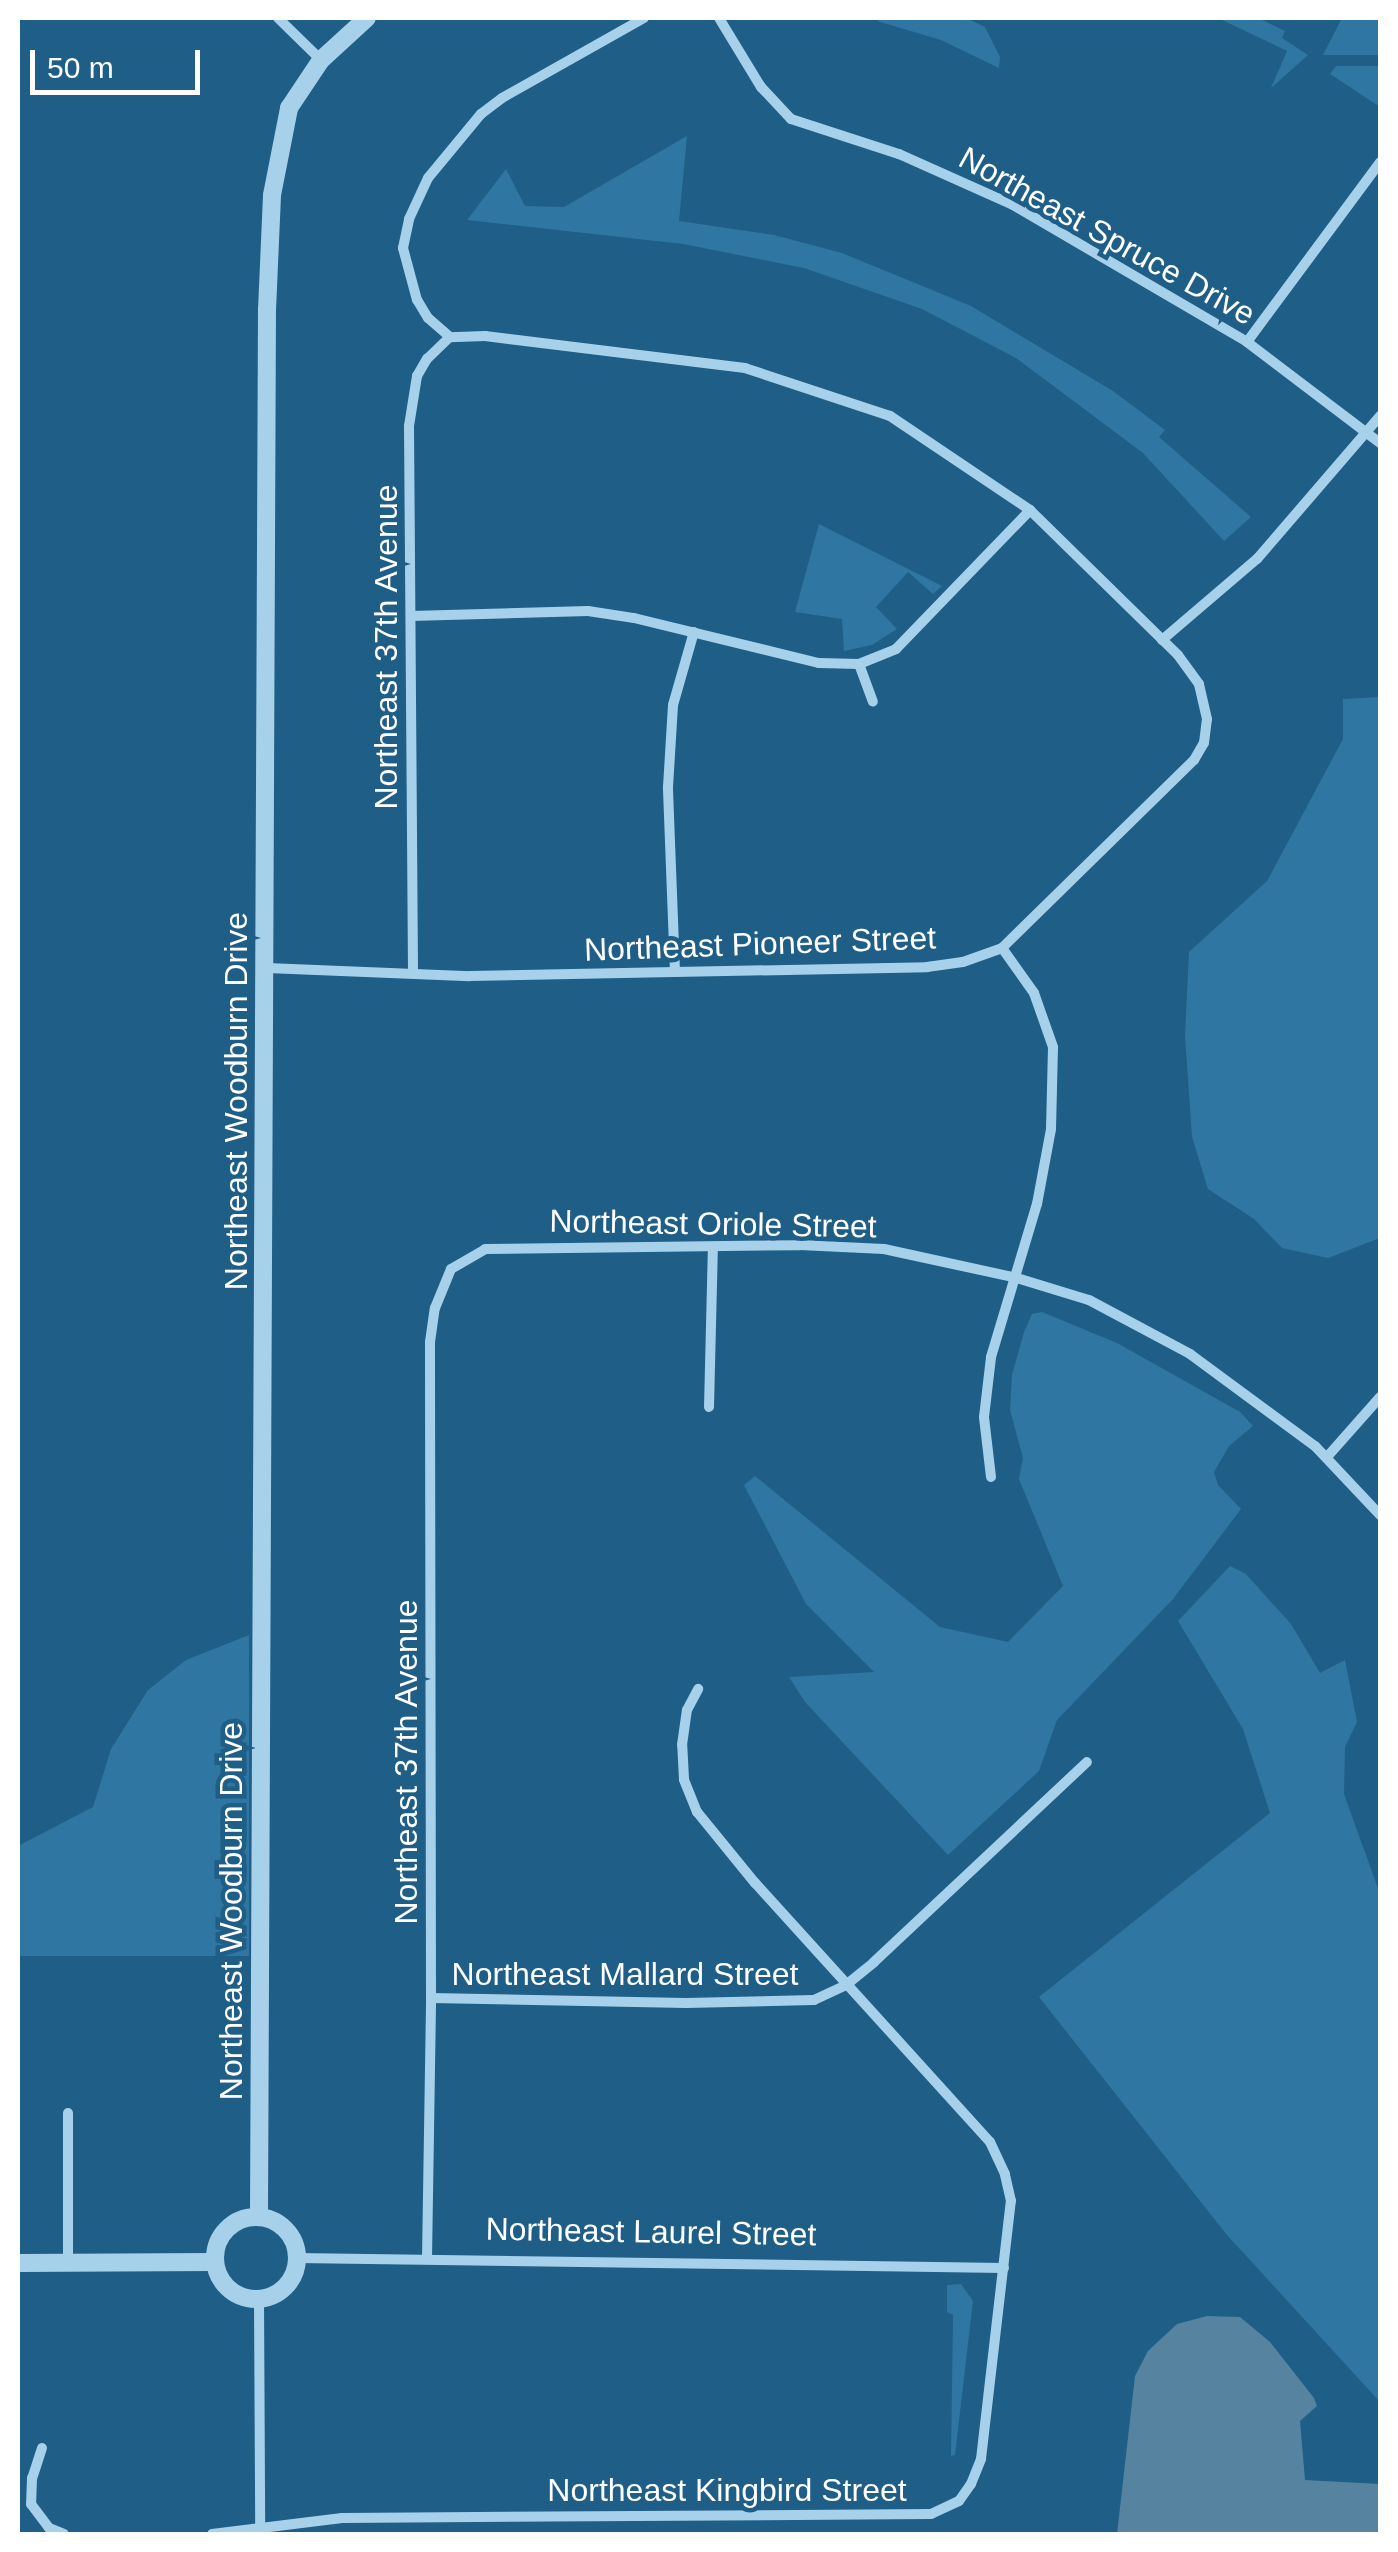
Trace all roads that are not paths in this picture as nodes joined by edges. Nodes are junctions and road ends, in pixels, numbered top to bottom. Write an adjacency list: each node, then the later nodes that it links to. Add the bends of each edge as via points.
1 (278, 18): 5 (street)
2 (368, 18): 5 (street, Northeast Woodburn Drive)
3 (644, 18): 7 (street, via 502,98 428,178 403,248 417,300)
4 (718, 18): 8 (street, Northeast Spruce Drive, via 760,87 791,119 960,179)
5 (320, 60): 19 (street, Northeast Woodburn Drive, via 288,108 272,195)
6 (1380, 162): 8 (street)
7 (450, 337): 12 (street, Northeast Pioneer Street, via 745,368 817,388 890,416); 13 (street, Northeast 37th Avenue, via 427,359 408,426)
8 (1246, 342): 10 (street, Northeast Spruce Drive)
9 (1380, 416): 10 (street)
10 (1367, 433): 11 (street, Northeast Spruce Drive); 15 (street, via 1258,559)
11 (1380, 443)
12 (1030, 510): 15 (street, Northeast Pioneer Street); 16 (street, via 896,649)
13 (411, 616): 14 (street, via 588,611); 20 (street, Northeast 37th Avenue)
14 (694, 632): 16 (street, via 819,662); 21 (street, via 674,705 668,787)
15 (1162, 640): 18 (street, Northeast Pioneer Street, via 1199,684 1207,719 1204,743)
16 (860, 664): 17 (street)
17 (873, 702)
18 (1002, 948): 21 (street, Northeast Pioneer Street, via 926,967); 24 (street, via 1034,993 1053,1047 1051,1129)
19 (267, 968): 20 (street, Northeast Pioneer Street); 35 (street, Northeast Woodburn Drive)
20 (413, 970): 21 (street, Northeast Pioneer Street, via 470,976)
21 (674, 972)
22 (713, 1247): 23 (street, Northeast Oriole Street, via 485,1249); 24 (street, Northeast Oriole Street, via 884,1249); 26 (street)
23 (451, 1269): 33 (street, Northeast 37th Avenue, via 430,1342)
24 (1017, 1278): 27 (street, Northeast Oriole Street, via 1089,1300 1190,1354); 28 (street, via 991,1358 984,1417)
25 (1380, 1397): 27 (street)
26 (709, 1407)
27 (1327, 1457): 29 (street, Northeast Oriole Street)
28 (992, 1477)
29 (1380, 1515)
30 (698, 1689): 32 (street, Northeast Kingbird Street, via 686,1710 682,1746 684,1778 697,1812)
31 (1087, 1762): 32 (street, Northeast Mallard Street)
32 (846, 1985): 33 (street, Northeast Mallard Street, via 793,2004); 41 (street, Northeast Kingbird Street, via 990,2142 1011,2202)
33 (431, 1998): 37 (street, Northeast 37th Avenue)
34 (68, 2112): 40 (street)
35 (259, 2218): 36 (street, via 290,2235); 38 (street, via 227,2230)
36 (297, 2258): 37 (street, Northeast Laurel Street); 42 (street, via 290,2282)
37 (427, 2259): 41 (street, Northeast Laurel Street)
38 (215, 2262): 40 (street); 42 (street, via 229,2290)
39 (18, 2263): 40 (street)
40 (68, 2263)
41 (1004, 2268): 44 (street, Northeast Kingbird Street, via 980,2460 959,2501 931,2514 342,2518)
42 (259, 2300): 44 (street)
43 (42, 2448): 45 (street, via 31,2504 49,2528)
44 (260, 2526): 46 (street, Northeast Kingbird Street)
45 (64, 2534)
46 (212, 2534)

